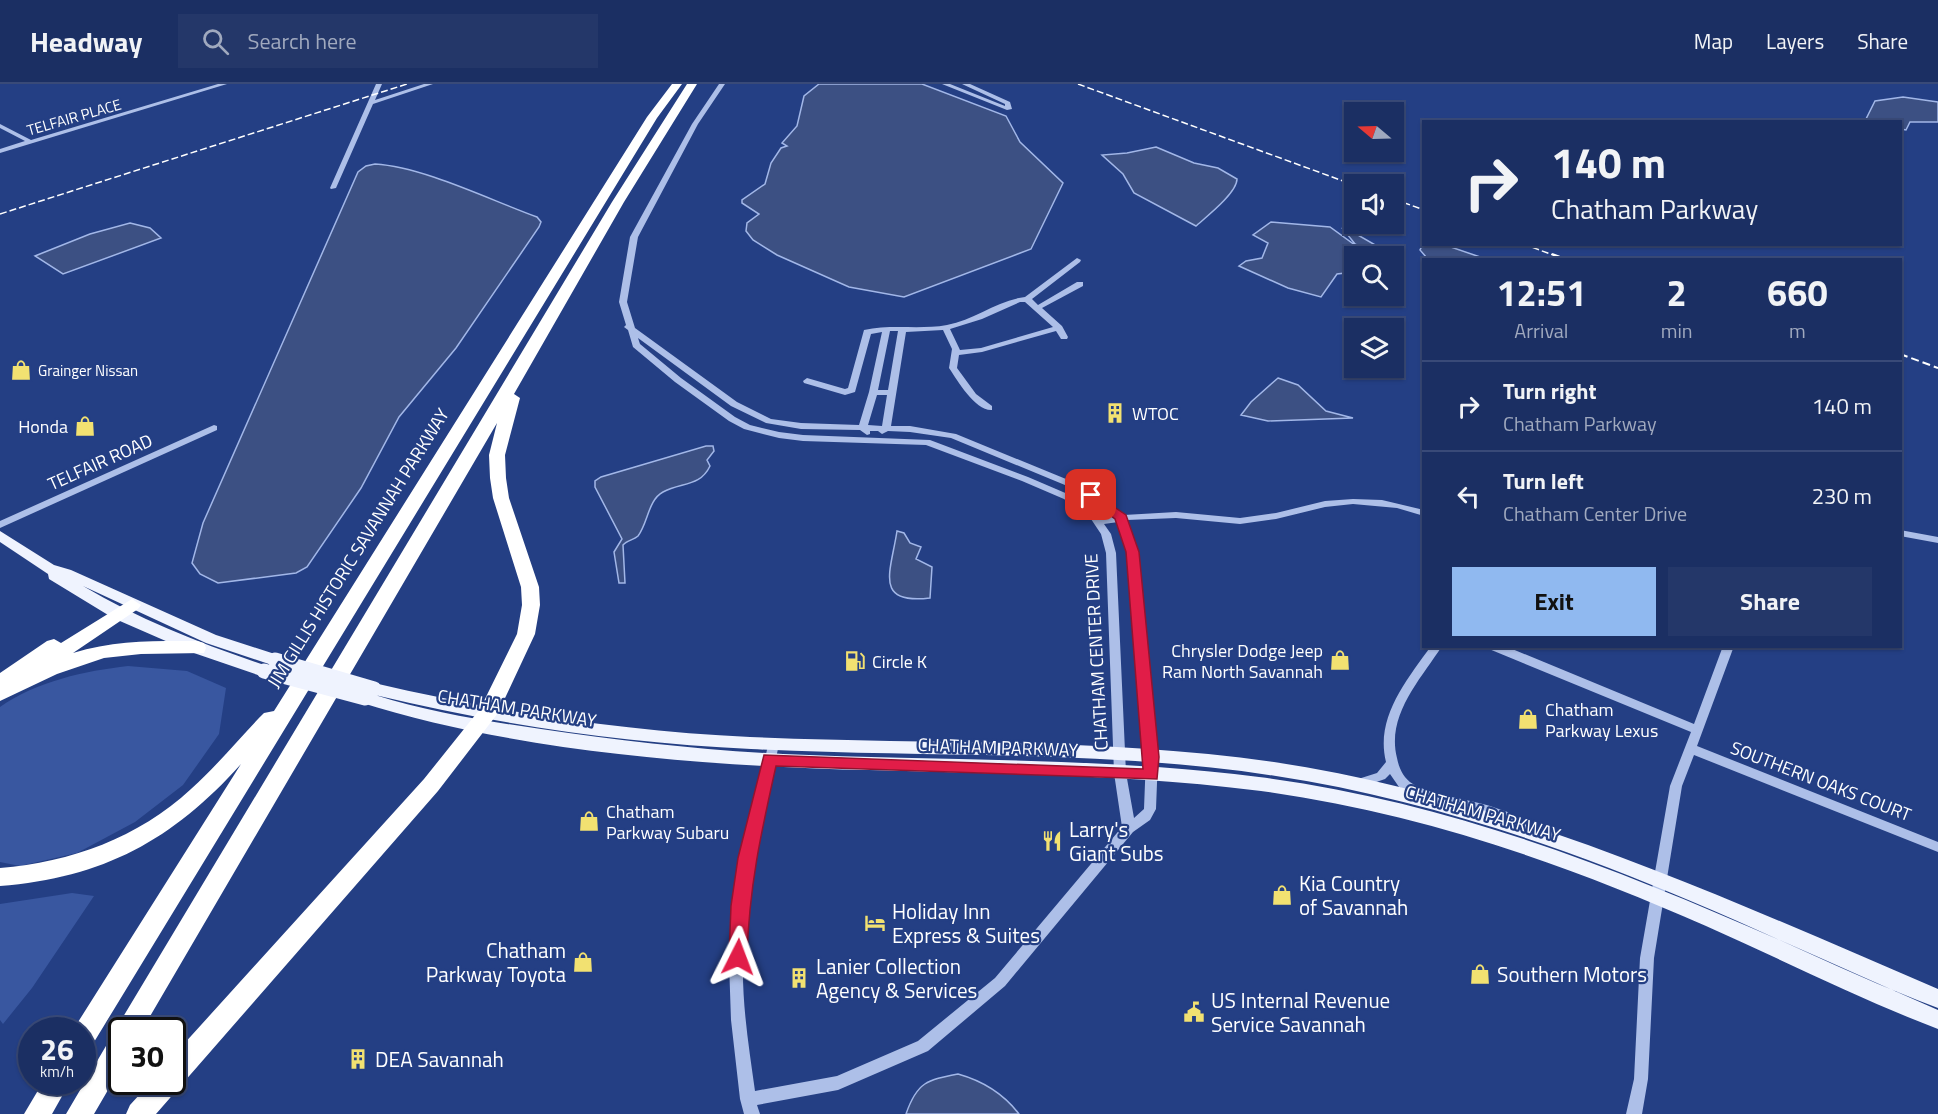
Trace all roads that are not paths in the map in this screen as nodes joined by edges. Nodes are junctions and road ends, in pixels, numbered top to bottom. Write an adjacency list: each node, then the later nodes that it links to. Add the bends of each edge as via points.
1 (224, 84): 11 (street, TELFAIR PLACE)
2 (379, 84): 9 (street)
3 (430, 84): 9 (street)
4 (677, 84): 49 (highway, JIM GILLIS HISTORIC SAVANNAH PARKWAY, via 652,117)
5 (692, 84): 25 (highway)
6 (722, 84): 18 (street, via 695,124 634,237 623,302)
7 (945, 84): 8 (street, via 1010,109 1008,103)
8 (965, 84)
9 (371, 103): 13 (street)
10 (0, 126): 11 (street)
11 (31, 142): 12 (street, TELFAIR PLACE)
12 (0, 151)
13 (333, 188)
14 (1077, 260): 16 (street)
15 (1080, 284): 17 (street)
16 (1027, 299): 17 (street); 19 (street)
17 (1039, 307): 20 (street)
18 (628, 327): 31 (street, via 752,414 783,424); 33 (street, via 636,345 651,359 747,427 795,437)
19 (945, 327): 22 (street); 24 (street)
20 (1059, 328): 23 (street); 24 (street, via 982,350)
21 (886, 330): 22 (street); 26 (street, via 867,332 852,390 845,392); 27 (street)
22 (902, 330): 28 (street)
23 (1064, 337)
24 (955, 353): 29 (street, via 953,368 961,381)
25 (530, 354): 50 (highway, via 497,454 501,498 530,586 531,605 526,634); 66 (highway)
26 (807, 381)
27 (873, 392): 28 (street); 31 (street)
28 (891, 393): 32 (street)
29 (989, 408)
30 (214, 428): 37 (street, TELFAIR ROAD)
31 (863, 428): 32 (street); 33 (street)
32 (886, 428): 33 (street); 35 (street, via 931,432 979,445 1080,488)
33 (873, 439): 36 (street, via 944,446 1066,497)
34 (1422, 512): 35 (street, via 1367,501 1248,520 1176,515)
35 (1121, 518): 36 (street); 56 (street, via 1132,552)
36 (1099, 522): 54 (street, CHATHAM CENTER DRIVE, via 1111,553)
37 (0, 525)
38 (1902, 533): 40 (street)
39 (0, 535): 41 (main road, CHATHAM PARKWAY, via 48,568 56,579)
40 (1938, 540)
41 (121, 608): 42 (main road, CHATHAM PARKWAY); 46 (main road, CHATHAM PARKWAY, via 211,639); 47 (highway); 48 (highway)
42 (197, 648): 46 (main road, CHATHAM PARKWAY); 48 (highway, via 139,647 100,652 47,669)
43 (1436, 648): 55 (street, via 1392,715)
44 (1498, 648): 51 (street)
45 (1728, 648): 51 (street)
46 (269, 666): 50 (main road, CHATHAM PARKWAY, bridge, via 370,694 394,708)
47 (0, 682)
48 (0, 694)
49 (295, 694): 62 (highway, via 198,795 145,834 100,856 52,871); 65 (highway, JIM GILLIS HISTORIC SAVANNAH PARKWAY)
50 (484, 719): 53 (main road, CHATHAM PARKWAY, via 614,745); 68 (highway, via 431,785)
51 (1697, 730): 52 (street)
52 (1691, 749): 61 (street, SOUTHERN OAKS COURT); 63 (street, via 1676,786)
53 (772, 752): 54 (main road, CHATHAM PARKWAY); 57 (main road, CHATHAM PARKWAY); 72 (street, via 740,906 736,993)
54 (1120, 754): 56 (main road, CHATHAM PARKWAY); 57 (street, CHATHAM CENTER DRIVE)
55 (1392, 763): 58 (street, via 1381,776); 59 (street, via 1397,775 1412,790 1498,812)
56 (1151, 766): 57 (main road, CHATHAM PARKWAY); 58 (main road, CHATHAM PARKWAY, via 1275,769); 60 (street, via 1150,809); 63 (main road, CHATHAM PARKWAY, via 1388,807)
57 (1120, 773): 60 (street, CHATHAM CENTER DRIVE)
58 (1359, 783): 59 (main road, CHATHAM PARKWAY)
59 (1522, 827): 63 (main road, CHATHAM PARKWAY)
60 (1129, 828): 72 (street, via 1000,982 923,1046 838,1083)
61 (1938, 846)
62 (0, 877)
63 (1659, 887): 64 (main road, CHATHAM PARKWAY); 67 (main road, CHATHAM PARKWAY); 77 (street, via 1647,958 1641,1078)
64 (1938, 999)
65 (96, 1017)
66 (137, 1017)
67 (1938, 1020)
68 (186, 1060)
69 (108, 1065): 74 (highway)
70 (49, 1095): 73 (highway)
71 (156, 1095): 75 (highway)
72 (748, 1099): 76 (street)
73 (37, 1114)
74 (79, 1114)
75 (139, 1114)
76 (752, 1114)
77 (1634, 1114)

